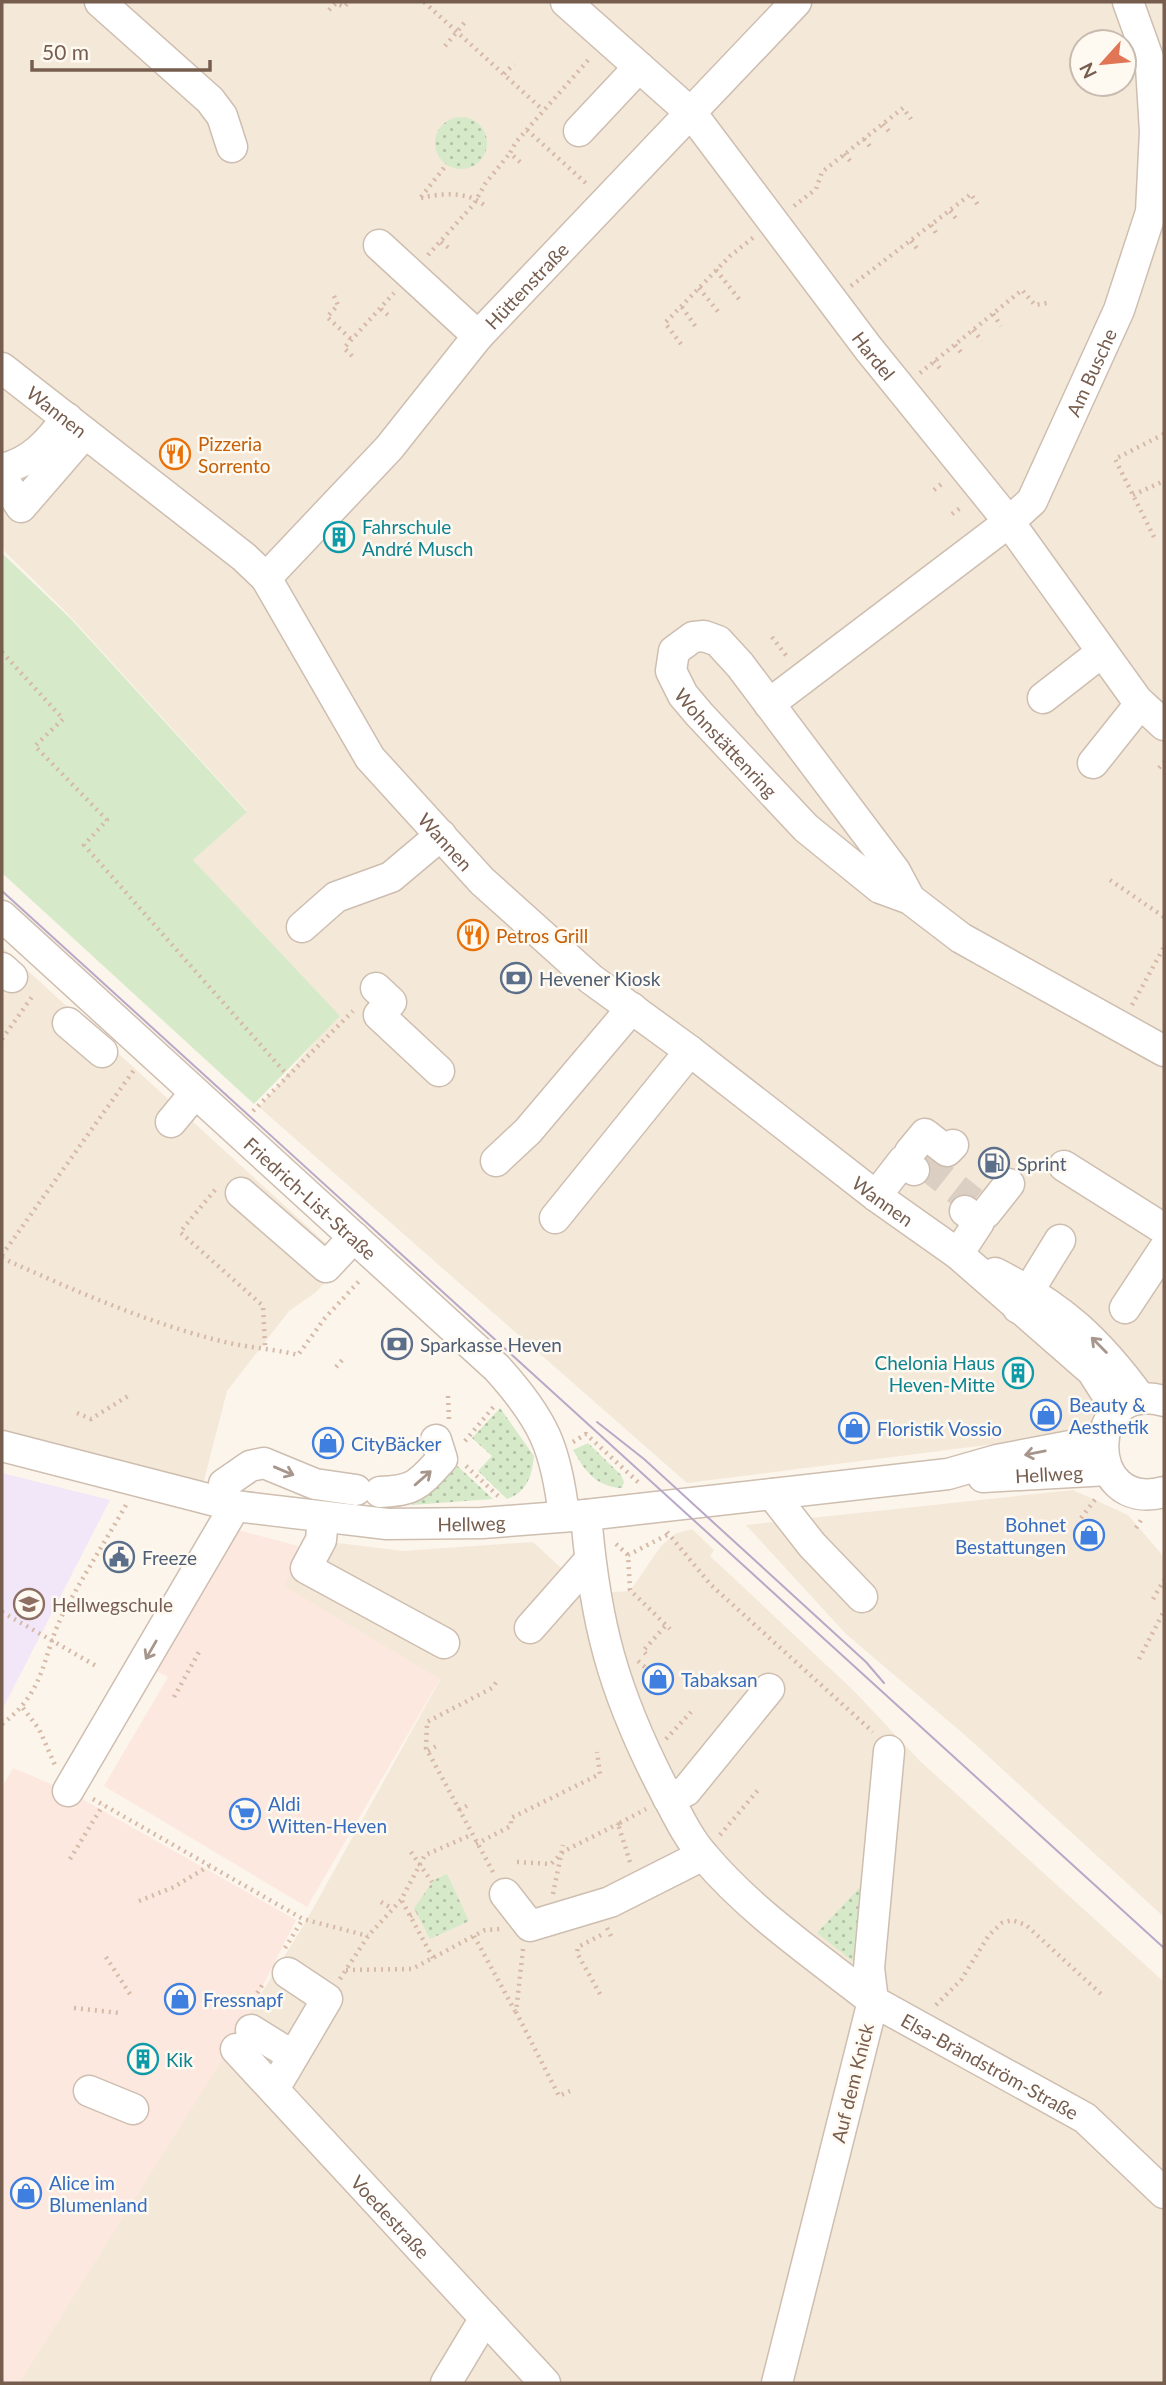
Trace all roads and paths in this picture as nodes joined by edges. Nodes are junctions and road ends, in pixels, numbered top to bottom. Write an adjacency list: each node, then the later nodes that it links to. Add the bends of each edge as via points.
1 (100, 2): 23 (street, via 211,100 222,116)
2 (349, 2): 7 (path, via 344,7 336,3)
3 (424, 2): 9 (path)
4 (566, 2): 10 (street, Hardel)
5 (796, 2): 16 (street, Hüttenstraße)
6 (1128, 2): 33 (street, Am Busche, via 1151,66)
7 (329, 10)
8 (465, 22): 9 (path)
9 (457, 32): 11 (path); 14 (path)
10 (608, 40): 13 (street, Hardel); 15 (path)
11 (445, 46)
12 (514, 64): 14 (path)
13 (639, 67): 16 (street, Hardel); 20 (street)
14 (504, 75): 15 (path)
15 (542, 110): 19 (path)
16 (692, 114): 29 (street, Hüttenstraße); 35 (street, Hardel)
17 (911, 119): 18 (path, via 903,108)
18 (883, 124): 21 (path); 22 (path)
19 (527, 130): 26 (path, via 510,153); 29 (path)
20 (579, 131)
21 (891, 134)
22 (864, 138): 24 (path); 25 (path)
23 (232, 147)
24 (872, 149)
25 (844, 154): 28 (path); 35 (path, via 822,172 816,189)
26 (520, 162)
27 (447, 164): 31 (path, via 421,198 470,196)
28 (853, 164)
29 (607, 203): 57 (street, Hüttenstraße)
30 (978, 205): 32 (path, via 971,194)
31 (485, 206)
32 (950, 211): 34 (path); 36 (path)
33 (1158, 213): 73 (street, Am Busche, via 1032,501)
34 (958, 220)
35 (773, 223): 43 (path); 47 (street, Hardel)
36 (931, 225): 37 (path); 38 (path)
37 (938, 236)
38 (911, 240): 42 (path); 47 (path)
39 (441, 242): 41 (path)
40 (379, 245): 57 (street)
41 (450, 249)
42 (919, 251)
43 (716, 270): 44 (path); 46 (path)
44 (699, 288): 49 (path); 51 (path)
45 (334, 296): 58 (path, via 338,305 327,317)
46 (739, 299)
47 (832, 301): 66 (street, Hardel)
48 (1047, 303): 52 (path, via 1035,305 1022,290)
49 (682, 307): 55 (path); 60 (path, via 665,323)
50 (381, 309): 53 (path)
51 (720, 314)
52 (993, 314): 54 (path); 56 (path)
53 (389, 316)
54 (1001, 326)
55 (698, 330)
56 (973, 330): 59 (path); 61 (path)
57 (478, 336): 75 (street, Hüttenstraße, via 389,448)
58 (352, 340)
59 (982, 341)
60 (681, 344)
61 (955, 345): 62 (path); 63 (path)
62 (963, 355)
63 (934, 361): 65 (path); 66 (path)
64 (2, 368): 67 (street, Wannen)
65 (942, 371)
66 (901, 389): 73 (street, Hardel)
67 (76, 425): 69 (street, via 22,464); 70 (street, via 21,506); 75 (street, Wannen)
68 (1164, 434): 72 (path, via 1115,459)
69 (2, 469)
70 (2, 477)
71 (1164, 481): 72 (path)
72 (1133, 495): 74 (path)
73 (1009, 522): 77 (street, Hardel); 79 (street)
74 (1154, 537)
75 (266, 578): 85 (street, Wannen, via 355,736)
76 (2, 652): 103 (path, via 63,719 35,746 107,820 84,845)
77 (1102, 652): 78 (street); 80 (street, Hardel)
78 (1043, 698)
79 (769, 704): 87 (street, Wohnstättenring, via 895,871); 87 (street, Wohnstättenring, via 718,641 693,638 674,651 671,671 683,695 778,801 880,888)
80 (1140, 704): 81 (street, Hardel); 83 (street)
81 (1164, 725)
82 (1164, 762): 84 (path)
83 (1093, 763)
84 (1159, 768)
85 (441, 835): 90 (street, via 391,877 336,897); 94 (street, Wannen, via 537,932 590,979)
86 (1110, 880): 88 (path)
87 (910, 899): 96 (street, Wohnstättenring, via 961,938)
88 (1164, 917)
89 (5, 927): 92 (street, Friedrich-List-Straße)
90 (302, 927)
91 (1164, 947): 96 (path)
92 (55, 965): 95 (street, Friedrich-List-Straße); 98 (path)
93 (376, 988): 102 (street, via 391,1002 379,1015); 103 (path)
94 (632, 1008): 100 (street, Wannen); 109 (street, via 528,1131)
95 (106, 1011): 97 (street); 99 (street, Friedrich-List-Straße)
96 (1120, 1027): 101 (street, Wohnstättenring)
97 (85, 1038)
98 (2, 1039)
99 (148, 1049): 104 (street, Friedrich-List-Straße); 119 (path)
100 (690, 1051): 112 (street, Wannen); 113 (street)
101 (1164, 1051)
102 (439, 1072)
103 (288, 1076): 106 (path)
104 (195, 1093): 105 (street); 106 (street, Friedrich-List-Straße)
105 (173, 1124)
106 (236, 1130): 115 (street, Friedrich-List-Straße)
107 (953, 1145): 108 (street, via 947,1151 926,1134)
108 (914, 1157): 112 (street); 118 (street, via 981,1200)
109 (496, 1161)
110 (1064, 1166): 114 (street)
111 (230, 1189): 115 (street, via 326,1267); 123 (path, via 180,1231 263,1306)
112 (876, 1196): 118 (street, Wannen)
113 (555, 1218)
114 (1164, 1229)
115 (354, 1237): 120 (street, Friedrich-List-Straße)
116 (1059, 1240): 121 (street)
117 (1164, 1249): 122 (street)
118 (958, 1254): 121 (street, Wannen)
119 (2, 1256): 123 (path, via 91,1298 230,1343)
120 (379, 1259): 123 (path, via 298,1355); 141 (street, Friedrich-List-Straße, via 497,1368 529,1406 554,1452)
121 (1024, 1299): 127 (street, Wannen, via 1092,1371)
122 (1125, 1308)
123 (265, 1346)
124 (344, 1358): 125 (path)
125 (336, 1367)
126 (128, 1396): 128 (path, via 91,1419)
127 (1141, 1403): 131 (street, via 1110,1419)
128 (76, 1413)
129 (583, 1437): 135 (path, via 586,1434)
130 (436, 1440): 139 (street, one-way to 130, via 250,1466 264,1463 315,1484 405,1492 442,1459)
131 (1102, 1440): 134 (street); 136 (street, Hellweg, one-way to 136)
132 (2, 1446): 137 (street, Hellweg)
133 (463, 1463): 143 (path)
134 (1108, 1470): 136 (street, Hellweg, via 1000,1478); 140 (street, via 1130,1490)
135 (625, 1471)
136 (948, 1474): 138 (street, Hellweg)
137 (139, 1483): 139 (street, Hellweg); 152 (path, via 64,1611)
138 (772, 1494): 144 (street, Hellweg); 147 (street)
139 (230, 1495): 142 (street, Hellweg); 170 (street, one-way to 170)
140 (1163, 1495)
141 (575, 1516): 143 (street, Hellweg); 144 (street, Hellweg); 145 (street, Auf dem Knick)
142 (323, 1518): 143 (street, Hellweg, via 387,1524); 153 (street, via 321,1540 306,1568)
143 (525, 1520)
144 (666, 1521): 155 (path, via 628,1555 630,1590 668,1627 643,1650); 168 (path, via 711,1585 870,1728)
145 (590, 1560): 151 (street); 172 (street, Auf dem Knick, via 612,1670 636,1735)
146 (1164, 1580): 148 (path)
147 (862, 1597)
148 (1153, 1599)
149 (1164, 1611): 157 (path)
150 (2, 1612): 152 (path)
151 (530, 1628)
152 (54, 1642): 158 (path); 163 (path)
153 (444, 1643)
154 (199, 1652): 162 (path)
155 (646, 1654)
156 (635, 1658): 159 (path)
157 (1139, 1659)
158 (98, 1667)
159 (653, 1674)
160 (498, 1681): 167 (path, via 427,1722)
161 (769, 1689): 172 (street, via 687,1791)
162 (174, 1697)
163 (23, 1708): 164 (path); 165 (path)
164 (2, 1724)
165 (45, 1742)
166 (438, 1745): 167 (path)
167 (428, 1751): 175 (path)
168 (889, 1751): 204 (street, via 869,1968)
169 (597, 1752): 177 (path, via 600,1774 511,1818 511,1826)
170 (69, 1789): 174 (path)
171 (758, 1790): 180 (path)
172 (668, 1798): 180 (street, Auf dem Knick)
173 (470, 1804): 175 (path)
174 (103, 1805): 181 (path); 184 (path)
175 (459, 1810): 176 (path)
176 (471, 1835): 177 (path); 182 (path, via 425,1855)
177 (476, 1844): 187 (path)
178 (563, 1848): 183 (path, via 551,1864); 186 (path, via 617,1821 625,1852); 194 (path)
179 (411, 1852): 182 (path)
180 (703, 1855): 186 (street); 204 (street, Auf dem Knick, via 780,1927)
181 (70, 1859)
182 (421, 1862): 185 (path); 188 (path)
183 (517, 1862)
184 (210, 1866): 189 (path); 196 (path, via 303,1919)
185 (432, 1882)
186 (643, 1885): 194 (street, via 610,1902)
187 (505, 1894): 194 (street)
188 (401, 1900): 191 (path); 193 (path)
189 (139, 1901)
190 (382, 1902): 191 (path)
191 (393, 1909): 196 (path)
192 (417, 1912): 193 (path)
193 (410, 1916): 199 (path)
194 (538, 1924): 197 (path, via 485,1930); 207 (path, via 519,1961)
195 (619, 1925): 202 (path, via 578,1947)
196 (368, 1936): 199 (path, via 346,1969 412,1969)
197 (474, 1936): 199 (path); 207 (path)
198 (106, 1957): 201 (path)
199 (433, 1958)
200 (288, 1973): 211 (street, via 327,1999)
201 (130, 1994)
202 (600, 1994)
203 (1102, 1995): 208 (path, via 1026,1925 1012,1920 989,1935 961,1980)
204 (873, 2001): 208 (street, Elsa-Brändström-Straße); 220 (street, Auf dem Knick)
205 (74, 2008): 206 (path)
206 (119, 2012)
207 (516, 2012): 210 (path)
208 (913, 2023): 216 (street, Elsa-Brändström-Straße, via 1085,2118)
209 (533, 2027): 210 (path)
210 (525, 2031): 214 (path, via 559,2096)
211 (293, 2056): 212 (street); 212 (street, Voedestraße, via 243,2039)
212 (274, 2089): 217 (street, Voedestraße)
213 (89, 2091): 215 (street)
214 (570, 2091)
215 (133, 2109)
216 (1164, 2193)
217 (485, 2318): 218 (street); 219 (street, Voedestraße)
218 (446, 2383)
219 (545, 2383)
220 (777, 2383)

